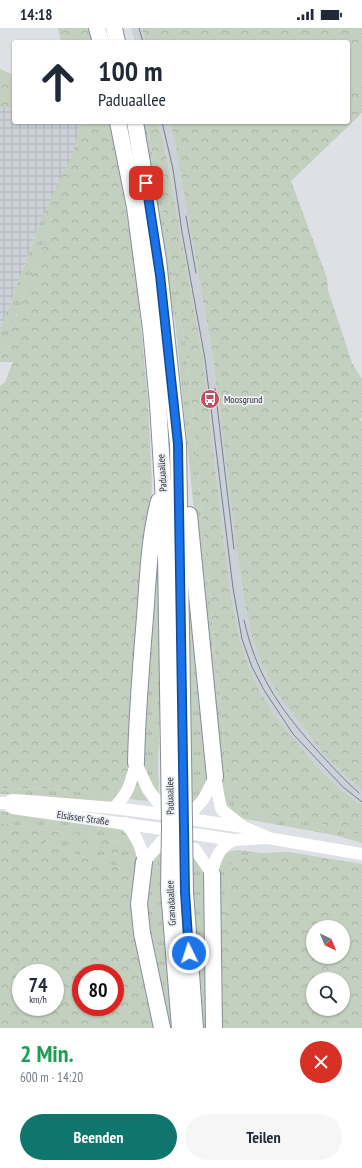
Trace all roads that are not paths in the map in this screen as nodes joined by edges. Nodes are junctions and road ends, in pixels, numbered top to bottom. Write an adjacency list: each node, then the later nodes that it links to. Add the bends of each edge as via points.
1 (97, 28): 3 (highway)
2 (114, 28): 4 (highway)
3 (100, 40)
4 (117, 40)
5 (118, 124): 8 (highway, Paduaallee, via 136,206 151,329)
6 (135, 124): 7 (highway, Paduaallee, via 158,260)
7 (178, 444): 9 (highway, Paduaallee); 11 (highway, via 187,493)
8 (163, 484): 9 (highway, Paduaallee); 10 (highway, via 153,522)
9 (176, 755): 14 (highway, Paduaallee, bridge)
10 (136, 763): 13 (main road, via 129,790); 14 (main road, via 148,790)
11 (215, 777): 14 (main road, via 203,800); 16 (main road, via 222,810)
12 (3, 803): 13 (main road, Elsässer Straße, via 13,800); 15 (main road, Elsässer Straße, via 12,808)
13 (114, 808): 14 (main road, Elsässer Straße)
14 (173, 822): 15 (main road, Elsässer Straße); 16 (main road, Elsässer Straße); 18 (main road, Elsässer Straße); 21 (main road); 23 (highway, Granadaallee, bridge)
15 (125, 824): 21 (main road, via 137,839)
16 (242, 827): 17 (main road, Elsässer Straße)
17 (268, 838): 18 (main road, Elsässer Straße); 20 (main road, Elsässer Straße)
18 (233, 840): 22 (main road, via 221,849 215,859)
19 (195, 848): 22 (main road)
20 (362, 854)
21 (144, 862): 24 (highway, via 139,904 142,933)
22 (212, 874): 27 (highway)
23 (177, 891): 25 (highway, Granadaallee); 26 (highway, Granadaallee)
24 (162, 1028)
25 (180, 1028)
26 (195, 1028)
27 (214, 1028)

